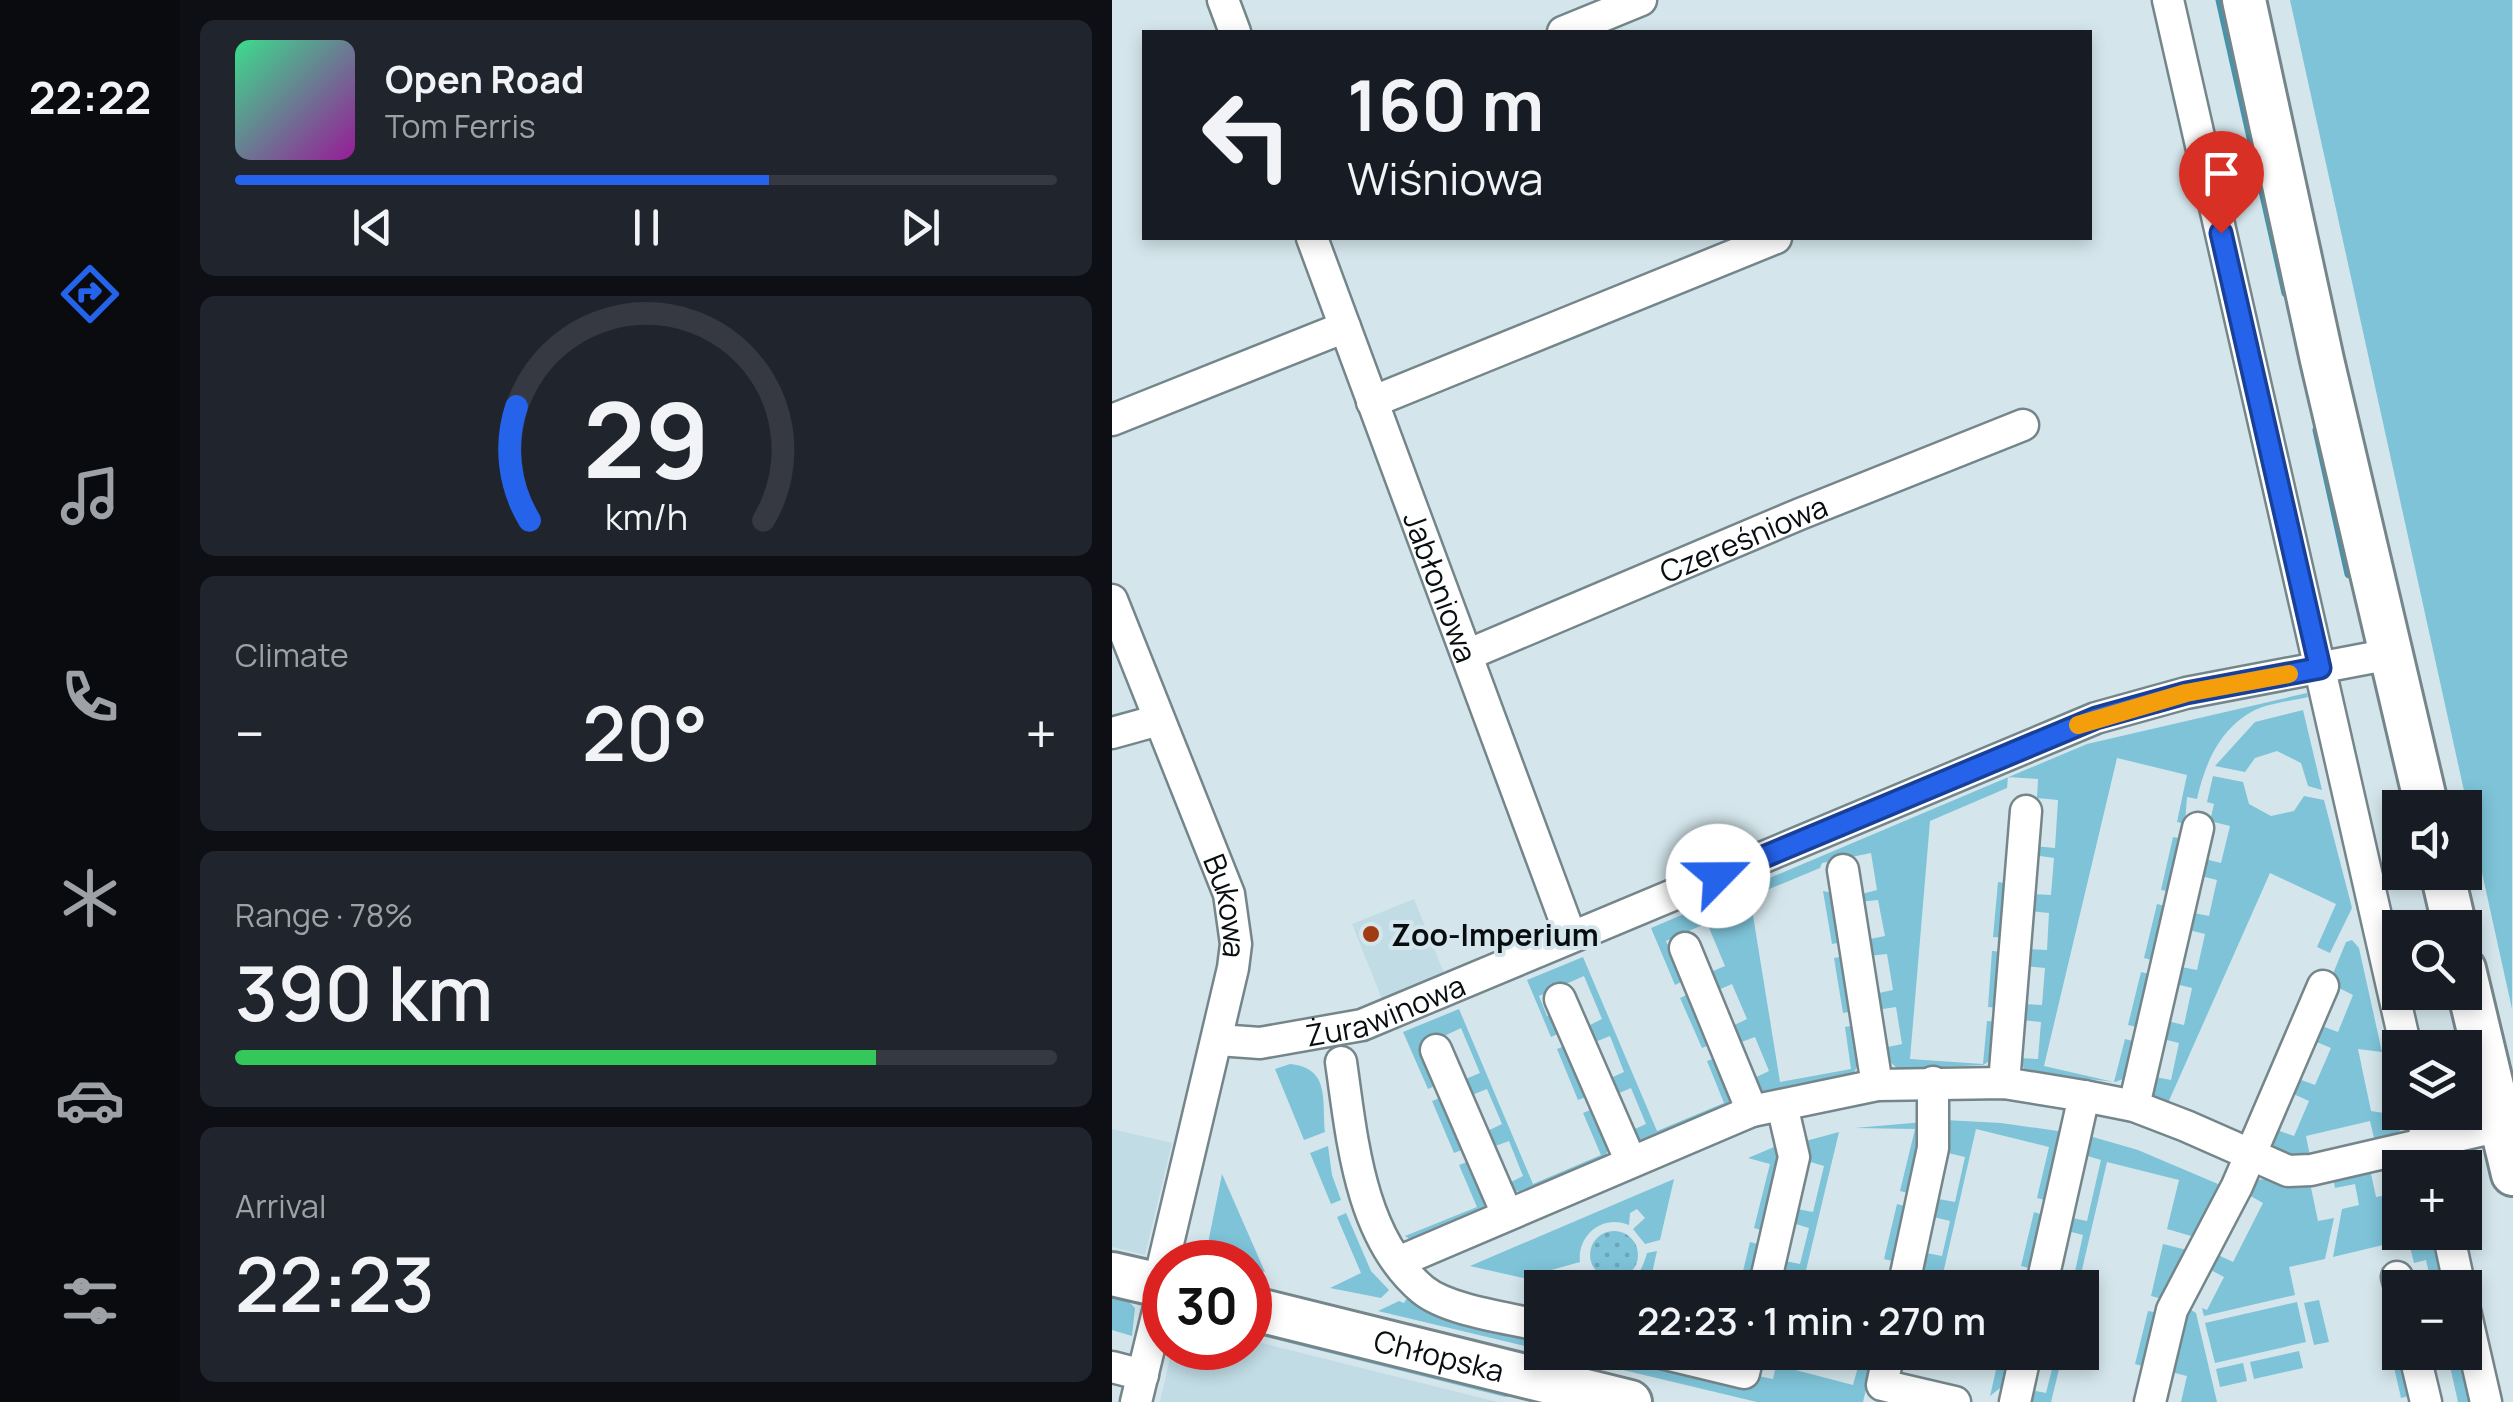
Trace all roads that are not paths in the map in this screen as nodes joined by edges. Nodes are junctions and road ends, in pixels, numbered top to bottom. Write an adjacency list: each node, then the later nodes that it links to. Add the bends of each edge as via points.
1 (1223, 0): 5 (street)
2 (1642, 0): 6 (street)
3 (2168, 0): 16 (street)
4 (2244, 0): 14 (street)
5 (1234, 30)
6 (1568, 30)
7 (1313, 240): 9 (street, Jabłoniowa)
8 (1771, 240): 10 (street)
9 (1345, 327): 10 (street, Jabłoniowa); 11 (street)
10 (1372, 402): 15 (street, Jabłoniowa)
11 (1112, 420)
12 (2023, 425): 15 (street, Czereśniowa)
13 (1112, 600): 17 (street, Bukowa)
14 (2391, 654): 16 (street, Żurawinowa); 19 (street)
15 (1467, 655): 23 (street, Jabłoniowa)
16 (2320, 668): 23 (street, Żurawinowa, via 2096,718); 28 (street)
17 (1159, 720): 18 (street); 29 (street, Bukowa, via 1230,894 1236,944)
18 (1112, 733)
19 (2422, 790)
20 (2026, 811): 33 (street)
21 (2198, 828): 36 (street)
22 (1843, 870): 34 (street)
23 (1571, 938): 29 (street, Żurawinowa, via 1362,1025 1260,1043)
24 (1685, 948): 37 (street)
25 (2323, 986): 40 (street)
26 (1560, 999): 42 (street)
27 (2474, 1010): 38 (street)
28 (2402, 1030)
29 (1218, 1040): 45 (street, Bukowa)
30 (1436, 1050): 44 (street)
31 (1341, 1062): 46 (street, via 1357,1174)
32 (1933, 1082): 33 (street); 34 (street); 48 (street, via 1933,1148)
33 (2004, 1082): 35 (street)
34 (1877, 1085): 37 (street)
35 (2084, 1096): 36 (street); 49 (street)
36 (2134, 1106): 40 (street)
37 (1767, 1108): 42 (street); 47 (street, via 1794,1157)
38 (2502, 1126): 39 (street); 43 (street)
39 (2443, 1150)
40 (2251, 1155): 41 (street, via 2288,1171); 63 (street, via 2172,1310)
41 (2382, 1161)
42 (1630, 1162): 44 (street)
43 (2512, 1174)
44 (1507, 1214): 46 (street)
45 (1172, 1240)
46 (1398, 1262): 53 (street, via 1424,1292 1443,1301)
47 (1768, 1270)
48 (1907, 1270)
49 (2045, 1270)
50 (1112, 1274): 51 (street)
51 (1142, 1281)
52 (1272, 1313): 60 (street, Chłopska)
53 (1524, 1321)
54 (1112, 1367): 59 (street)
55 (1885, 1370): 61 (street, via 1882,1386)
56 (2022, 1370): 62 (street)
57 (2418, 1370): 64 (street)
58 (2479, 1370): 65 (street)
59 (1139, 1388)
60 (1630, 1402)
61 (1954, 1402)
62 (2014, 1402)
63 (2150, 1402)
64 (2426, 1402)
65 (2486, 1402)

